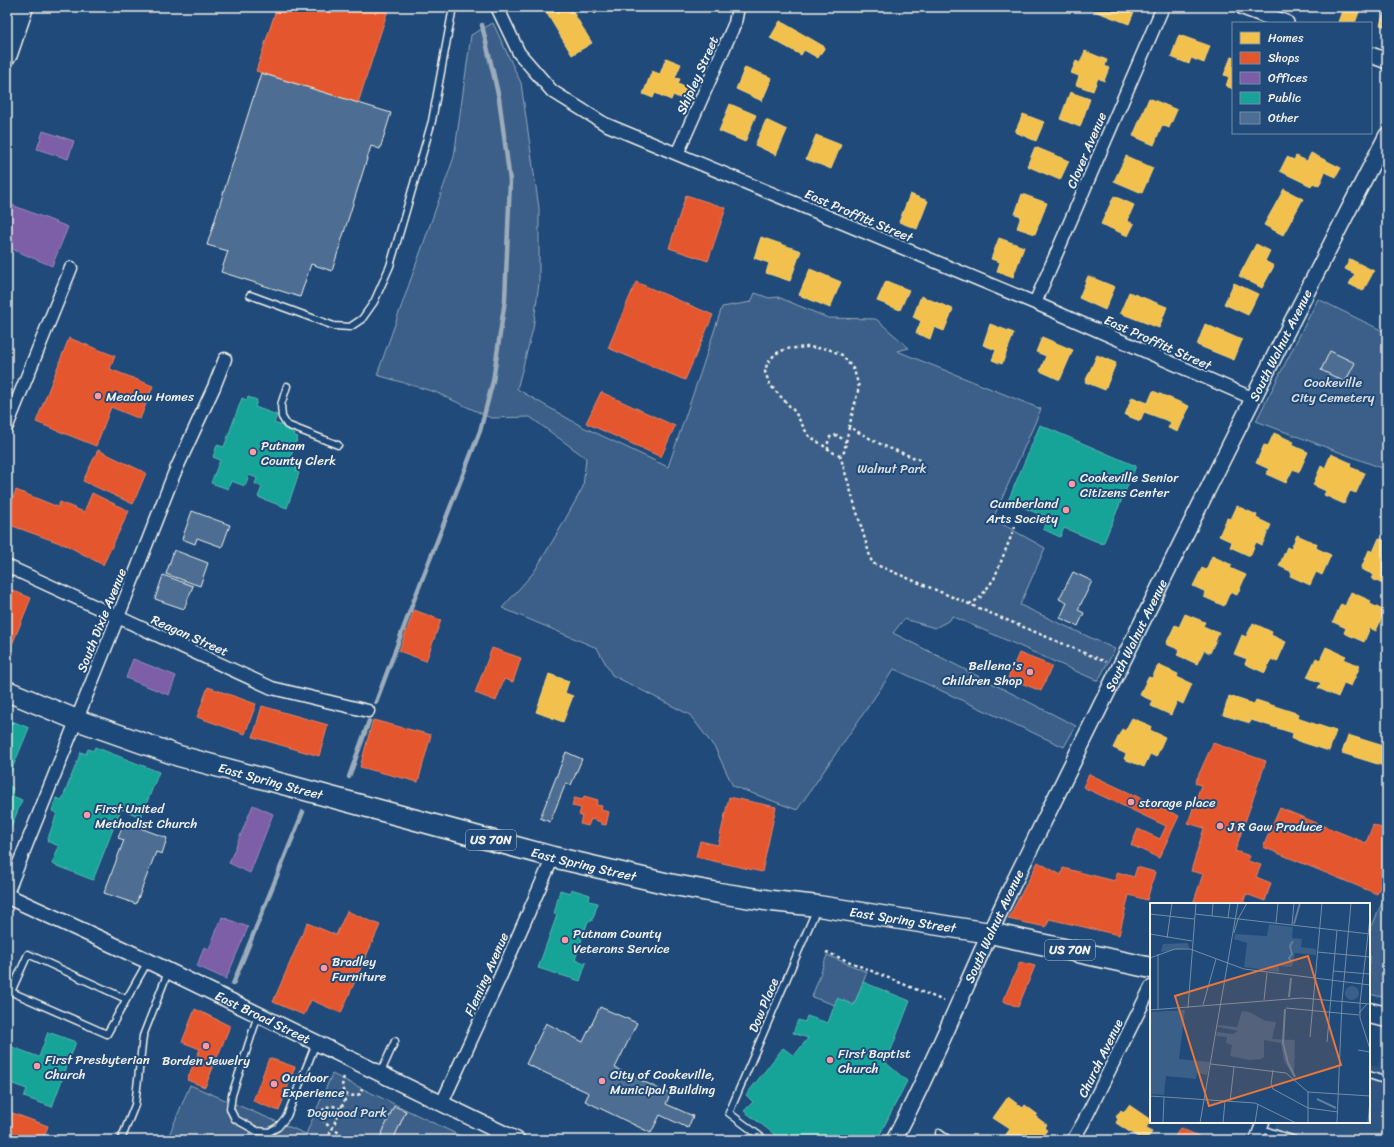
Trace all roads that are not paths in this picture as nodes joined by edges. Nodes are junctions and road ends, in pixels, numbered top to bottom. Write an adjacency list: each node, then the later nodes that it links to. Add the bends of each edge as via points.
1 (23, 7): 8 (main road)
2 (453, 7): 14 (lane, via 432,121 390,266 374,302 362,319 350,327 334,326)
3 (497, 7): 12 (street, East Proffitt Street, via 519,53 552,91 605,124)
4 (738, 7): 12 (street, Shipley Street, via 735,23)
5 (1163, 7): 15 (street, Clover Avenue)
6 (1243, 7): 7 (street)
7 (1283, 22)
8 (7, 54)
9 (1372, 55): 10 (street)
10 (1387, 61)
11 (1387, 135): 18 (street, South Walnut Avenue)
12 (677, 154): 15 (street, East Proffitt Street)
13 (71, 268): 19 (street)
14 (250, 295)
15 (1035, 303): 18 (street, East Proffitt Street)
16 (225, 359): 22 (street, South Dixie Avenue, via 174,474)
17 (287, 386): 20 (lane, via 281,406 282,416 287,424)
18 (1252, 398): 29 (street, South Walnut Avenue)
19 (7, 426)
20 (338, 446)
21 (7, 566): 22 (street, Reagan Street)
22 (118, 617): 24 (street, Reagan Street, via 272,688); 25 (street, South Dixie Avenue)
23 (7, 691): 25 (main road, East Spring Street / US 70N)
24 (368, 711)
25 (76, 720): 26 (main road, East Spring Street / US 70N, via 180,756); 27 (street, South Dixie Avenue)
26 (553, 857): 28 (main road, East Spring Street / US 70N, via 669,884); 44 (street, Fleming Avenue)
27 (7, 895): 30 (street, East Broad Street)
28 (818, 906): 29 (main road, East Spring Street / US 70N); 49 (lane, Dow Place, via 729,1113)
29 (990, 932): 31 (main road, US 70N); 50 (street, South Walnut Avenue, via 913,1104)
30 (148, 961): 32 (street, East Broad Street); 35 (lane)
31 (1150, 968)
32 (169, 971): 37 (street, East Broad Street); 47 (lane, via 142,1036 135,1105)
33 (1150, 989): 52 (street, Church Avenue)
34 (9, 991): 35 (lane, via 107,1034); 35 (lane, via 28,954)
35 (126, 999)
36 (1370, 1013): 38 (main road)
37 (258, 1015): 40 (street, East Broad Street); 40 (lane, via 232,1095 230,1109 235,1119 243,1125 257,1131 269,1132 278,1127 287,1116)
38 (1387, 1017)
39 (395, 1040): 41 (lane)
40 (316, 1043): 41 (street, East Broad Street)
41 (380, 1074): 44 (street, East Broad Street)
42 (1370, 1075): 43 (lane)
43 (1387, 1081)
44 (442, 1103): 48 (street, East Broad Street)
45 (1260, 1130): 53 (lane)
46 (939, 1133): 51 (lane)
47 (121, 1140)
48 (517, 1140)
49 (765, 1140)
50 (894, 1140)
51 (949, 1140)
52 (1073, 1140)
53 (1295, 1140)

